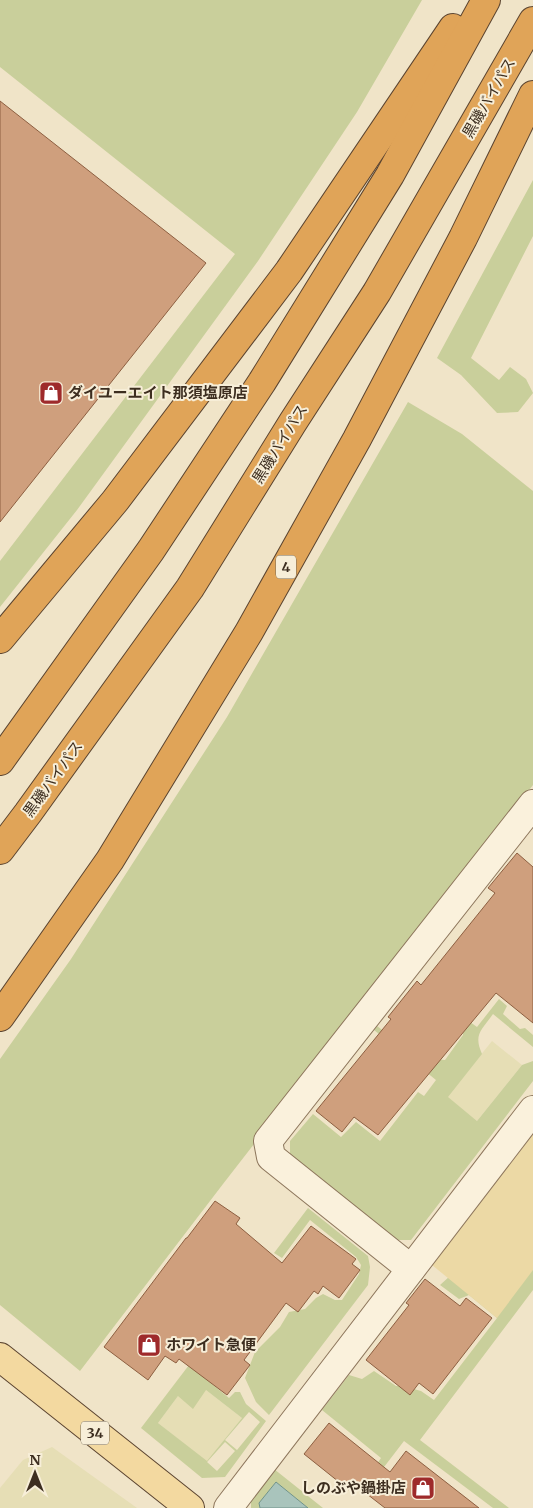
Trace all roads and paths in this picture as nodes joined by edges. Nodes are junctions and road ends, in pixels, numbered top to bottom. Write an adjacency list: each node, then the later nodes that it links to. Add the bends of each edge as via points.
1 (471, 0): 5 (highway, via 289,271 116,501)
2 (486, 0): 6 (highway, via 390,175 262,382 151,550)
3 (533, 21): 8 (highway, 黒磯バイパス, via 377,292 190,588)
4 (533, 95): 9 (highway, 4, via 357,439 249,632 110,860)
5 (0, 638)
6 (0, 761)
7 (533, 804): 11 (street, via 268,1141 271,1157)
8 (0, 850)
9 (0, 1016)
10 (533, 1110): 11 (street)
11 (411, 1270): 14 (street)
12 (0, 1357): 13 (main road, 34)
13 (190, 1508)
14 (228, 1508)

